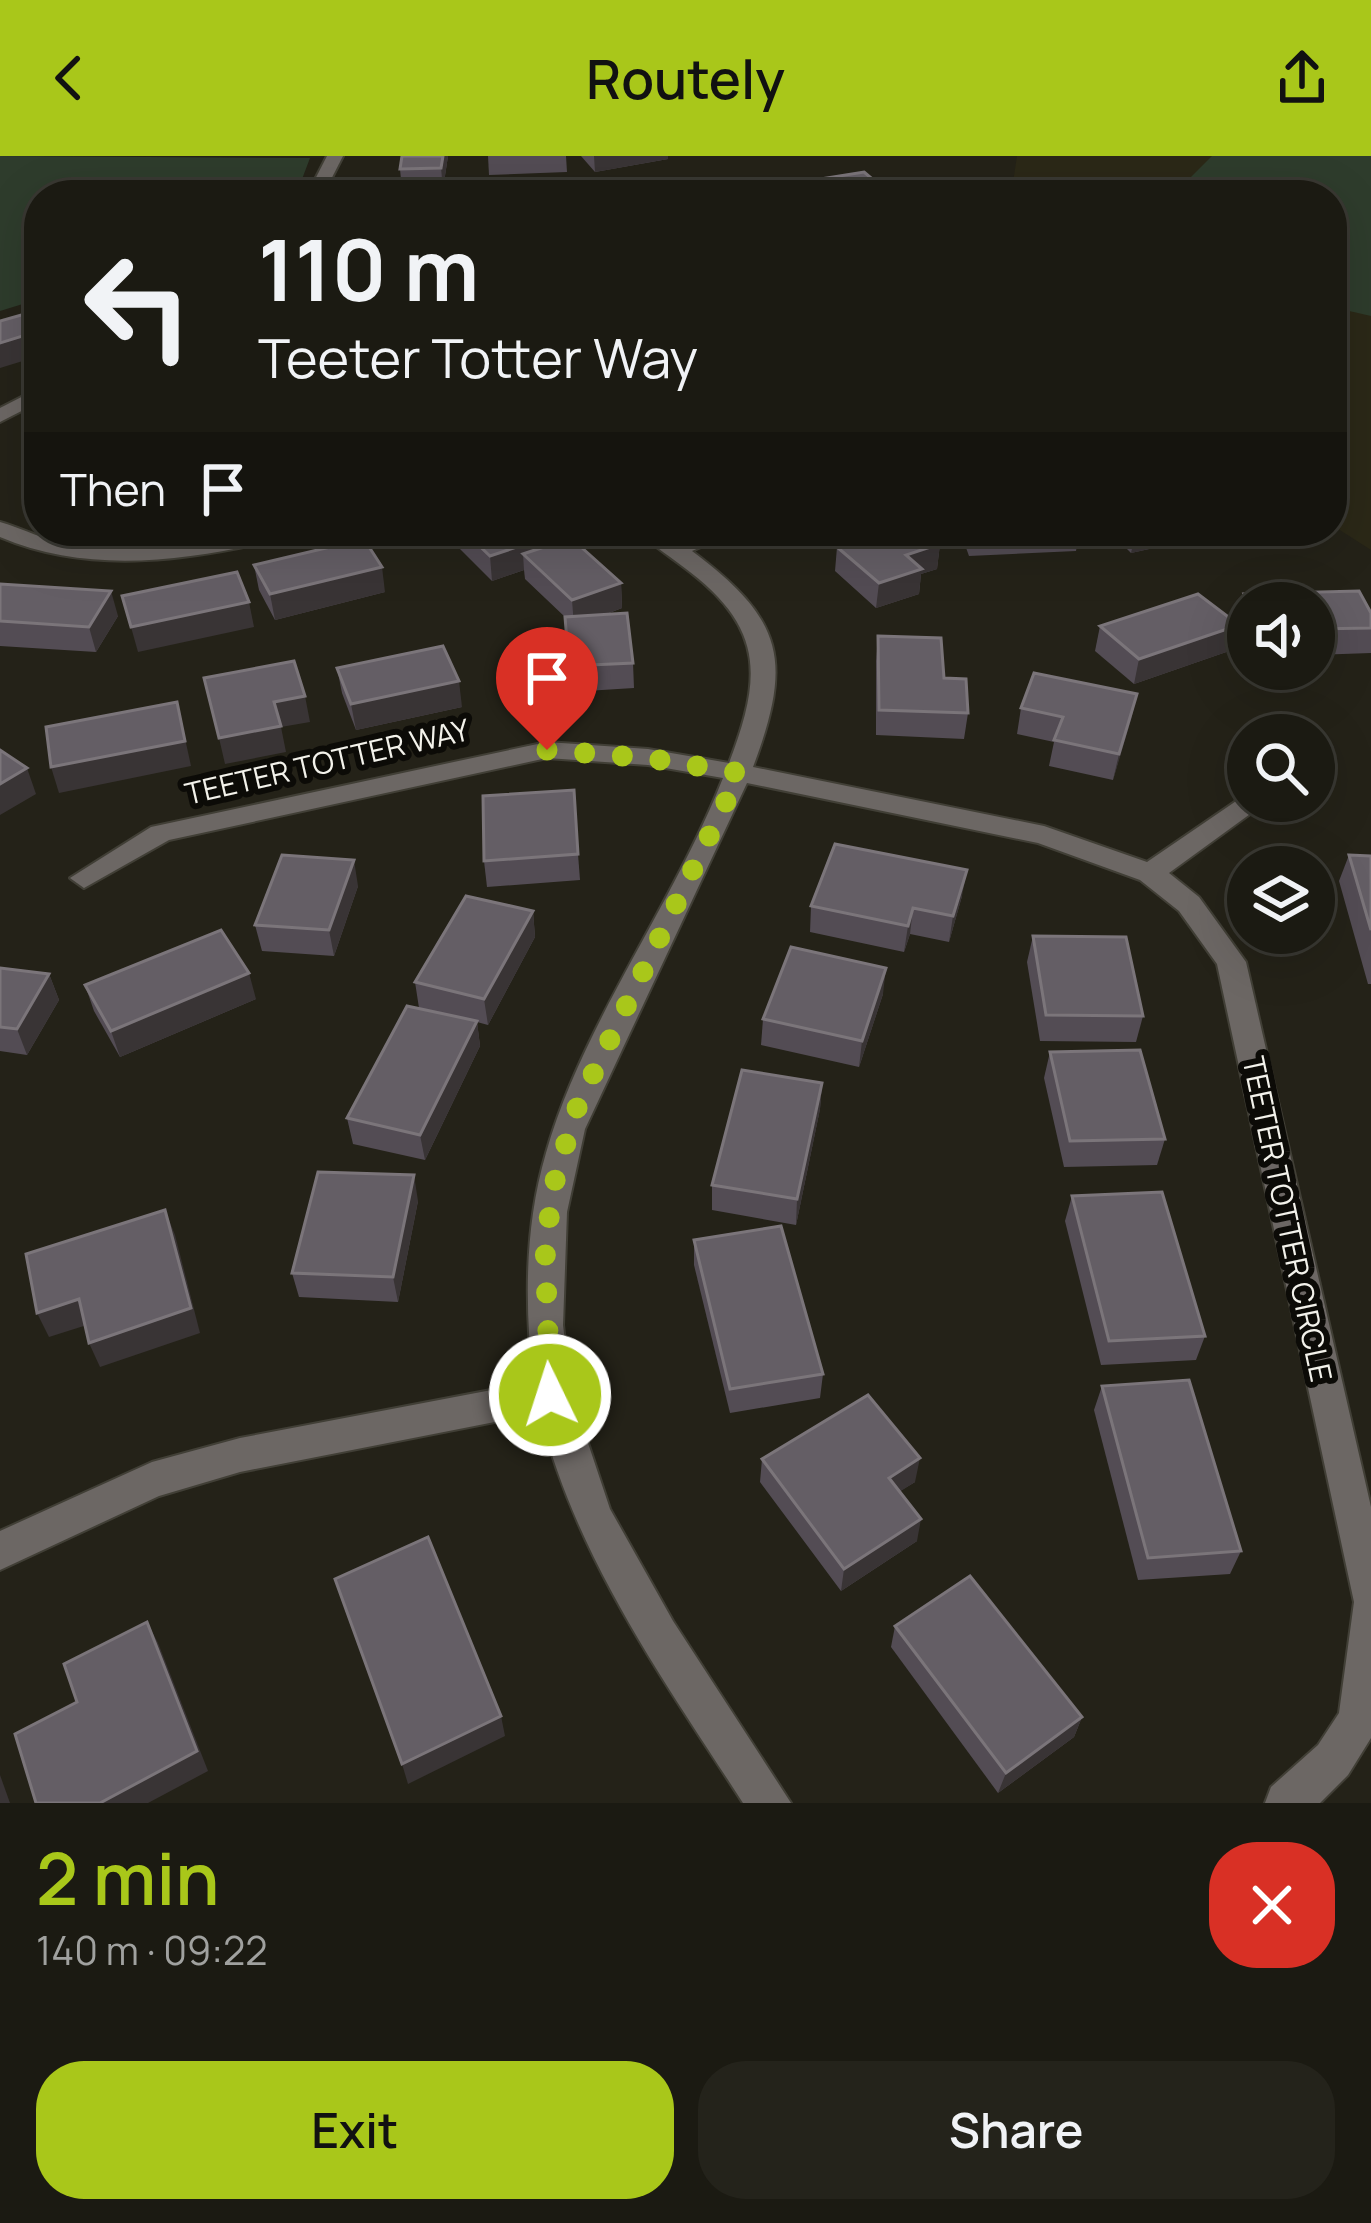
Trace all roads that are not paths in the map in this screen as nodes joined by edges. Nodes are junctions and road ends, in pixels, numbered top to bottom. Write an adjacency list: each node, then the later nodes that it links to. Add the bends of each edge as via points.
1 (35, 546): 2 (street, via 107,554)
2 (169, 546)
3 (668, 546): 4 (street, via 730,597 762,640 766,698)
4 (740, 773): 6 (street, TEETER TOTTER CIRCLE, via 1044,835); 7 (street, TEETER TOTTER WAY, via 592,751 496,757 161,833); 8 (street, via 578,1105 556,1175 545,1244)
5 (1227, 820): 6 (street)
6 (1150, 873): 10 (street, TEETER TOTTER CIRCLE, via 1189,904 1232,962)
7 (84, 878)
8 (550, 1395): 9 (street, via 240,1455 152,1480); 13 (street, via 573,1473 614,1561)
9 (0, 1551)
10 (1371, 1595)
11 (1371, 1609): 12 (street)
12 (1371, 1659): 14 (street, via 1361,1718 1335,1765)
13 (769, 1803)
14 (1287, 1803)

